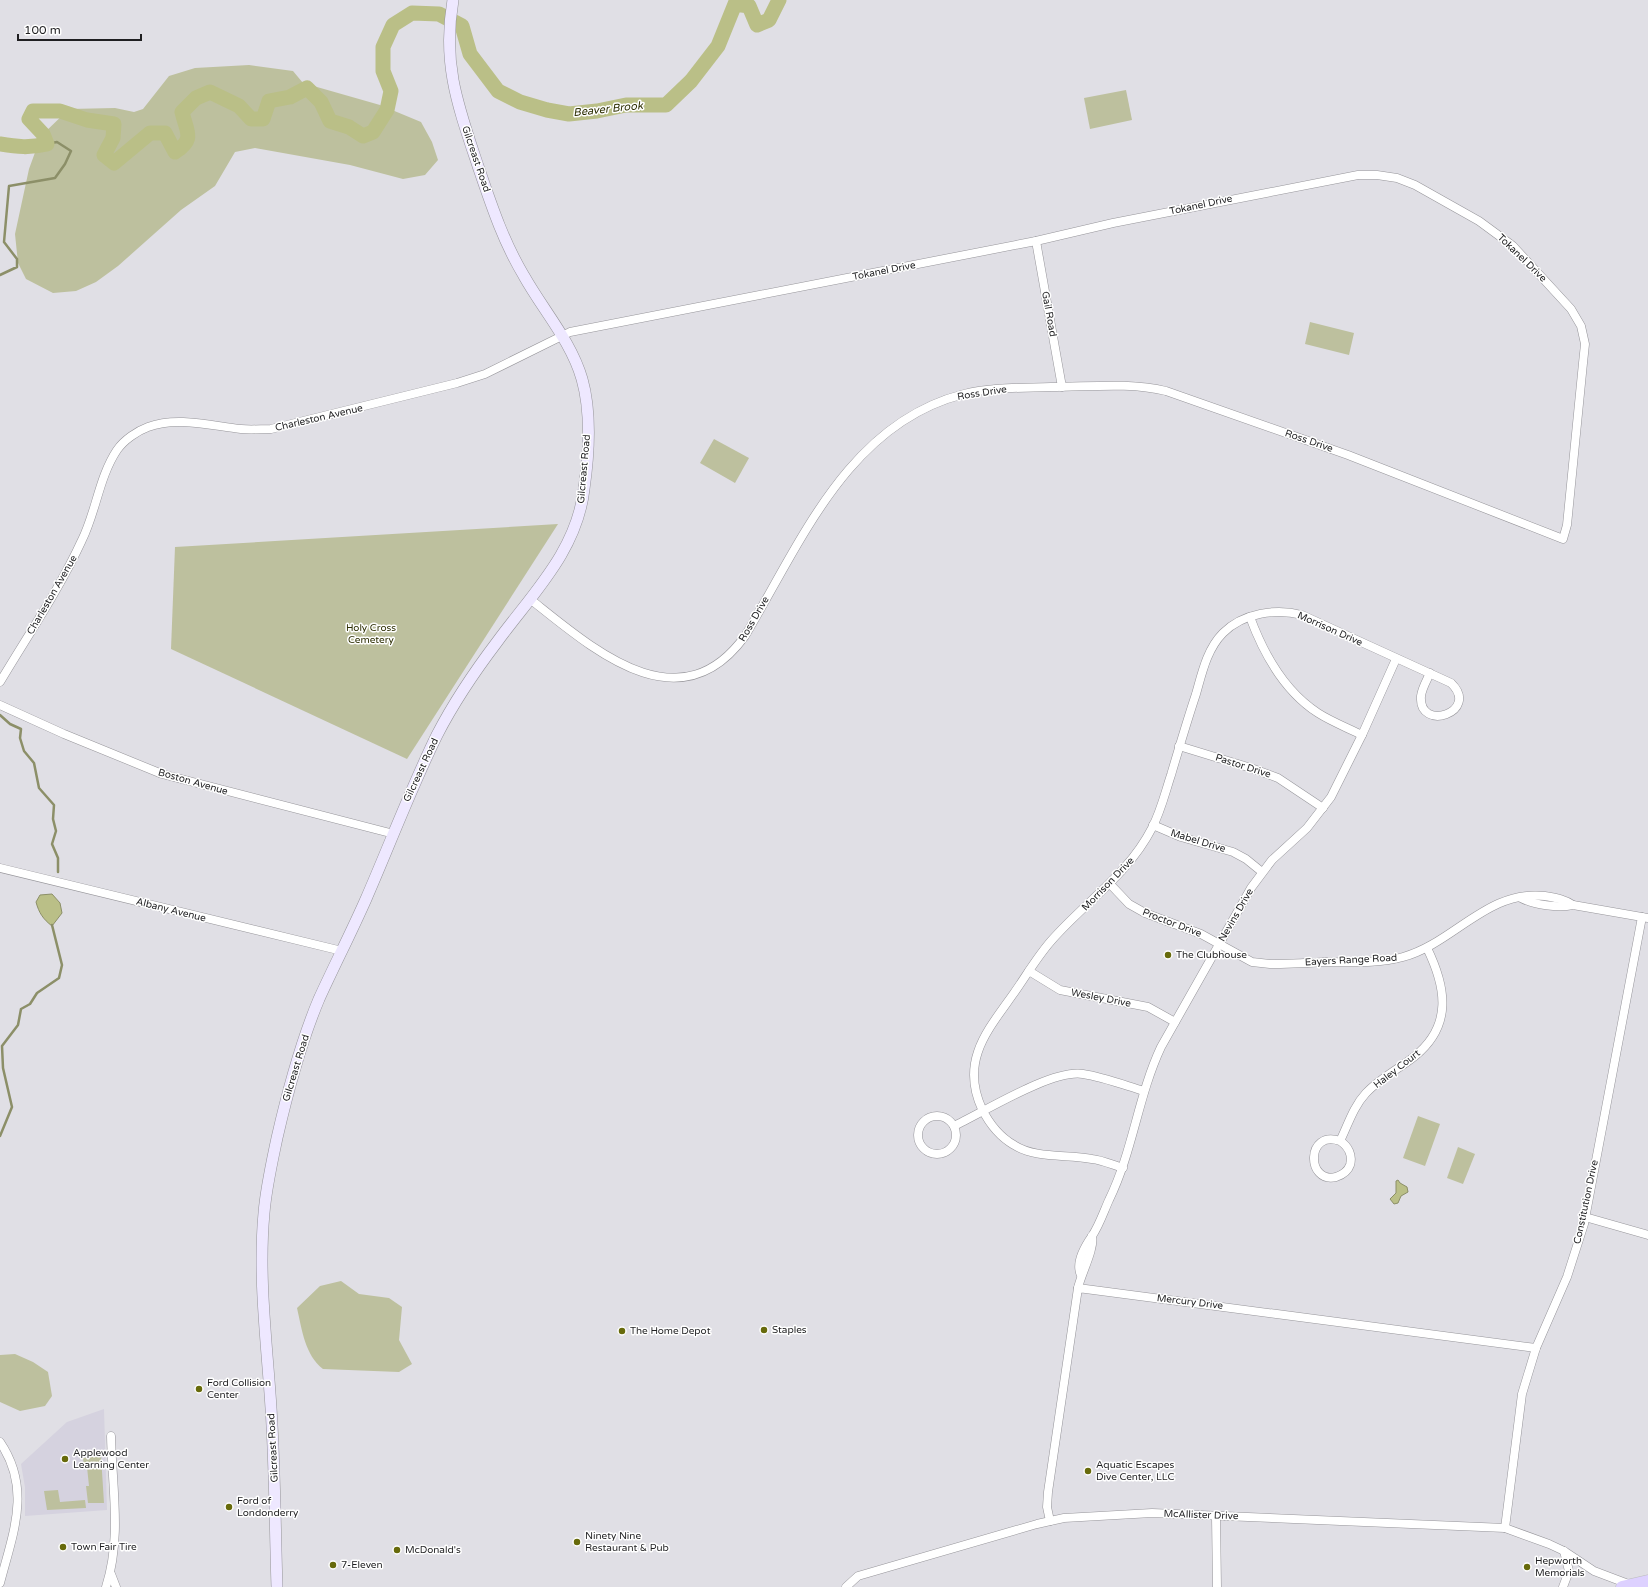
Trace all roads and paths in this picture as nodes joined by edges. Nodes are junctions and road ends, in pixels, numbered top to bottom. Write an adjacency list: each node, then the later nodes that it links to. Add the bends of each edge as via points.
1 (452, 5): 3 (street, Gilcreast Road, via 449,61 464,127 499,226 524,276)
2 (1036, 241): 3 (street, Tokanel Drive, via 591,327); 4 (street, Gail Road); 5 (street, Tokanel Drive, via 1152,215 1358,175 1397,178 1466,213 1491,228 1513,246 1572,309 1581,326 1585,344)
3 (561, 335): 6 (street, Gilcreast Road, via 574,358 586,393 588,423 584,489 576,527 568,544); 10 (street, Charleston Avenue, via 511,362 464,381 307,422 271,429 244,429 167,422 148,427 132,436 118,449 108,466 90,521 74,556)
4 (1062, 387): 5 (street, Ross Drive, via 1146,387 1171,392 1348,455); 6 (street, Ross Drive, via 1005,388 964,394 911,416 879,439 838,481 734,653 718,666 699,674 681,678 662,676 625,666 592,647)
5 (1563, 539)
6 (530, 599): 16 (street, Gilcreast Road, via 497,641 447,717 414,785)
7 (1250, 617): 8 (street, Morrison Drive, via 1280,611 1302,615); 12 (street, via 1259,641 1280,677 1299,698 1318,713); 13 (street, Morrison Drive, via 1223,633 1209,653)
8 (1396, 658): 9 (street, Morrison Drive); 12 (street, Nevins Drive)
9 (1430, 673): 9 (street, Morrison Drive, via 1422,692 1422,704 1426,711 1433,715 1445,716 1457,705 1458,693 1451,683)
10 (0, 682)
11 (0, 705): 16 (street, Boston Avenue, via 162,774)
12 (1362, 735): 14 (street, Nevins Drive, via 1337,787)
13 (1179, 746): 14 (street, Pastor Drive, via 1278,778); 15 (street, Morrison Drive)
14 (1323, 808): 18 (street, Nevins Drive, via 1307,828)
15 (1153, 825): 18 (street, Mabel Drive, via 1233,852); 19 (street, Morrison Drive, via 1133,859)
16 (394, 834): 23 (street, Gilcreast Road)
17 (0, 868): 23 (street, Albany Avenue)
18 (1262, 872): 21 (street, Nevins Drive)
19 (1110, 884): 21 (street, Proctor Drive, via 1137,909); 24 (street, Morrison Drive, via 1051,941)
20 (1645, 918): 22 (street, Eayers Range Road, via 1573,905 1565,900 1545,896 1527,896 1491,906); 31 (street, Constitution Drive)
21 (1219, 943): 22 (street, Eayers Range Road, via 1252,962 1270,964 1387,960 1405,957); 25 (street, Nevins Drive)
22 (1427, 948): 29 (street, Haley Court, via 1436,967 1443,993 1438,1025 1423,1049 1375,1085 1359,1101)
23 (342, 952): 47 (street, Gilcreast Road, via 319,1001 293,1073 273,1157 263,1214 262,1255 275,1486)
24 (1029, 971): 25 (street, Wesley Drive, via 1060,990 1148,1007); 27 (street, Morrison Drive, via 987,1031 977,1051 975,1088)
25 (1175, 1022): 26 (street, Nevins Drive, via 1155,1061)
26 (1144, 1091): 27 (street, via 1082,1074 1059,1076); 30 (street, Nevins Drive)
27 (984, 1112): 28 (street); 30 (street, Morrison Drive, via 999,1133 1016,1146 1030,1152 1095,1159)
28 (954, 1126): 28 (street, via 945,1118 930,1118 923,1122 918,1137 926,1150 933,1154 941,1154 948,1151 955,1142)
29 (1340, 1141): 29 (street, via 1347,1146 1350,1154 1351,1162 1348,1169 1338,1176 1322,1174 1313,1157 1316,1149 1324,1141)
30 (1123, 1168): 33 (street, Nevins Drive, via 1082,1255 1078,1270 1081,1275)
31 (1585, 1217): 32 (street); 34 (street, Constitution Drive, via 1567,1277)
32 (1648, 1235)
33 (1078, 1288): 34 (street, Mercury Drive); 38 (street, via 1048,1492 1047,1507)
34 (1536, 1348): 39 (street, Constitution Drive, via 1518,1413)
35 (111, 1436): 41 (street, via 116,1522)
36 (0, 1442): 43 (street, via 16,1474 18,1500 14,1529)
37 (1216, 1516): 38 (street, McAllister Drive, via 1123,1514); 39 (street, McAllister Drive); 49 (street)
38 (1050, 1521): 48 (street, McAllister Drive, via 858,1576)
39 (1505, 1528): 40 (street, McAllister Drive)
40 (1564, 1551): 44 (street, McAllister Drive, via 1594,1571); 50 (street, via 1569,1571)
41 (111, 1574): 45 (street); 46 (street)
42 (1648, 1581): 44 (main road)
43 (0, 1583)
44 (1627, 1586)
45 (106, 1587)
46 (116, 1587)
47 (277, 1587)
48 (846, 1587)
49 (1217, 1587)
50 (1563, 1587)

